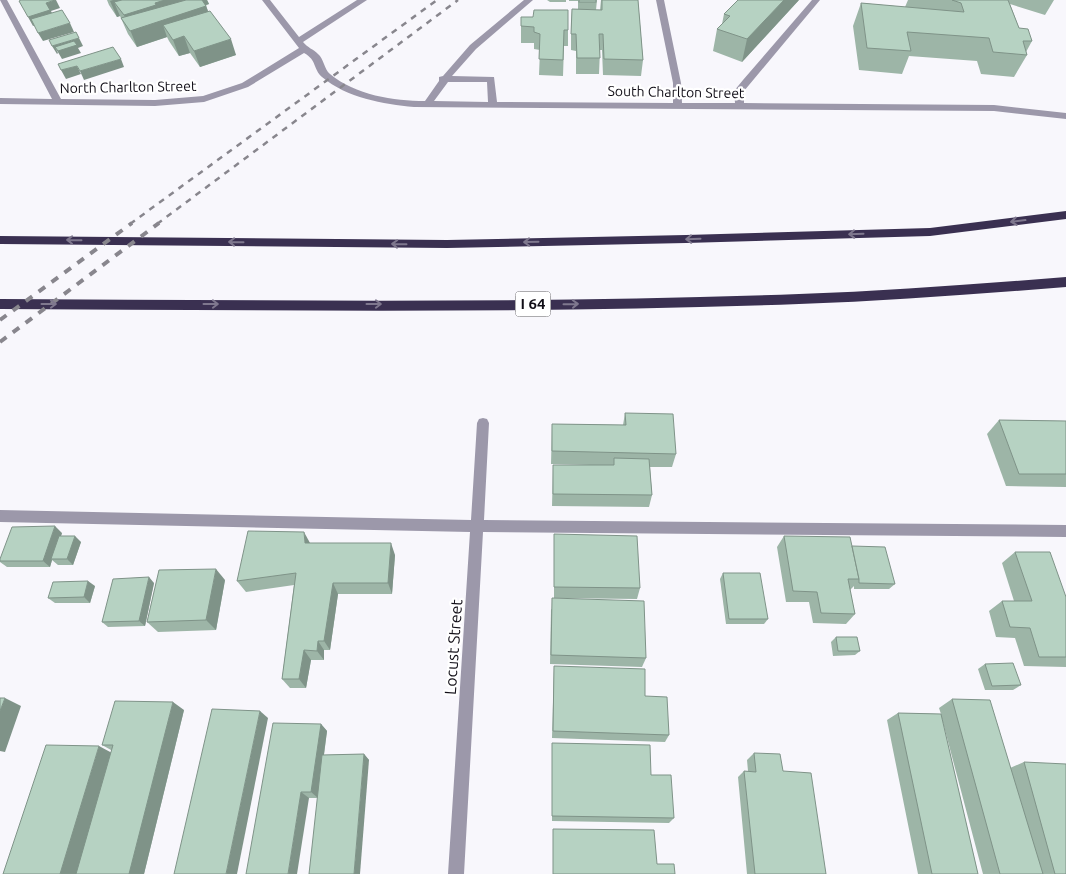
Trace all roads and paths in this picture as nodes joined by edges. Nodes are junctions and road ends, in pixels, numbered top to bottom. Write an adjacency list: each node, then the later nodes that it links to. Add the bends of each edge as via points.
1 (3, 0): 10 (street)
2 (266, 0): 7 (street, South Charlton Street)
3 (363, 0): 7 (street, North Charlton Street)
4 (529, 0): 8 (street, via 476,43)
5 (660, 0): 13 (street, via 677,83)
6 (816, 0): 14 (street, via 746,82 739,92)
7 (302, 45): 10 (street, North Charlton Street, via 245,85 204,99 155,103); 11 (street, South Charlton Street, via 316,56 324,74 352,90 384,101)
8 (442, 79): 11 (street); 12 (street, via 491,79)
9 (0, 101): 10 (street, North Charlton Street)
10 (58, 102)
11 (428, 104): 12 (street, South Charlton Street)
12 (493, 104): 13 (street, South Charlton Street)
13 (678, 106): 14 (street, South Charlton Street)
14 (740, 106): 15 (street, South Charlton Street, via 994,108)
15 (1066, 116)
16 (1066, 215): 17 (highway, one-way to 17, via 930,232 686,240 448,244)
17 (0, 240)
18 (1066, 282): 19 (highway, I 64, one-way to 18, via 718,302 960,291)
19 (0, 304)
20 (483, 423): 22 (street, Locust Street)
21 (0, 516): 22 (street)
22 (479, 526): 23 (street); 24 (street, Locust Street)
23 (1066, 531)
24 (456, 874)

